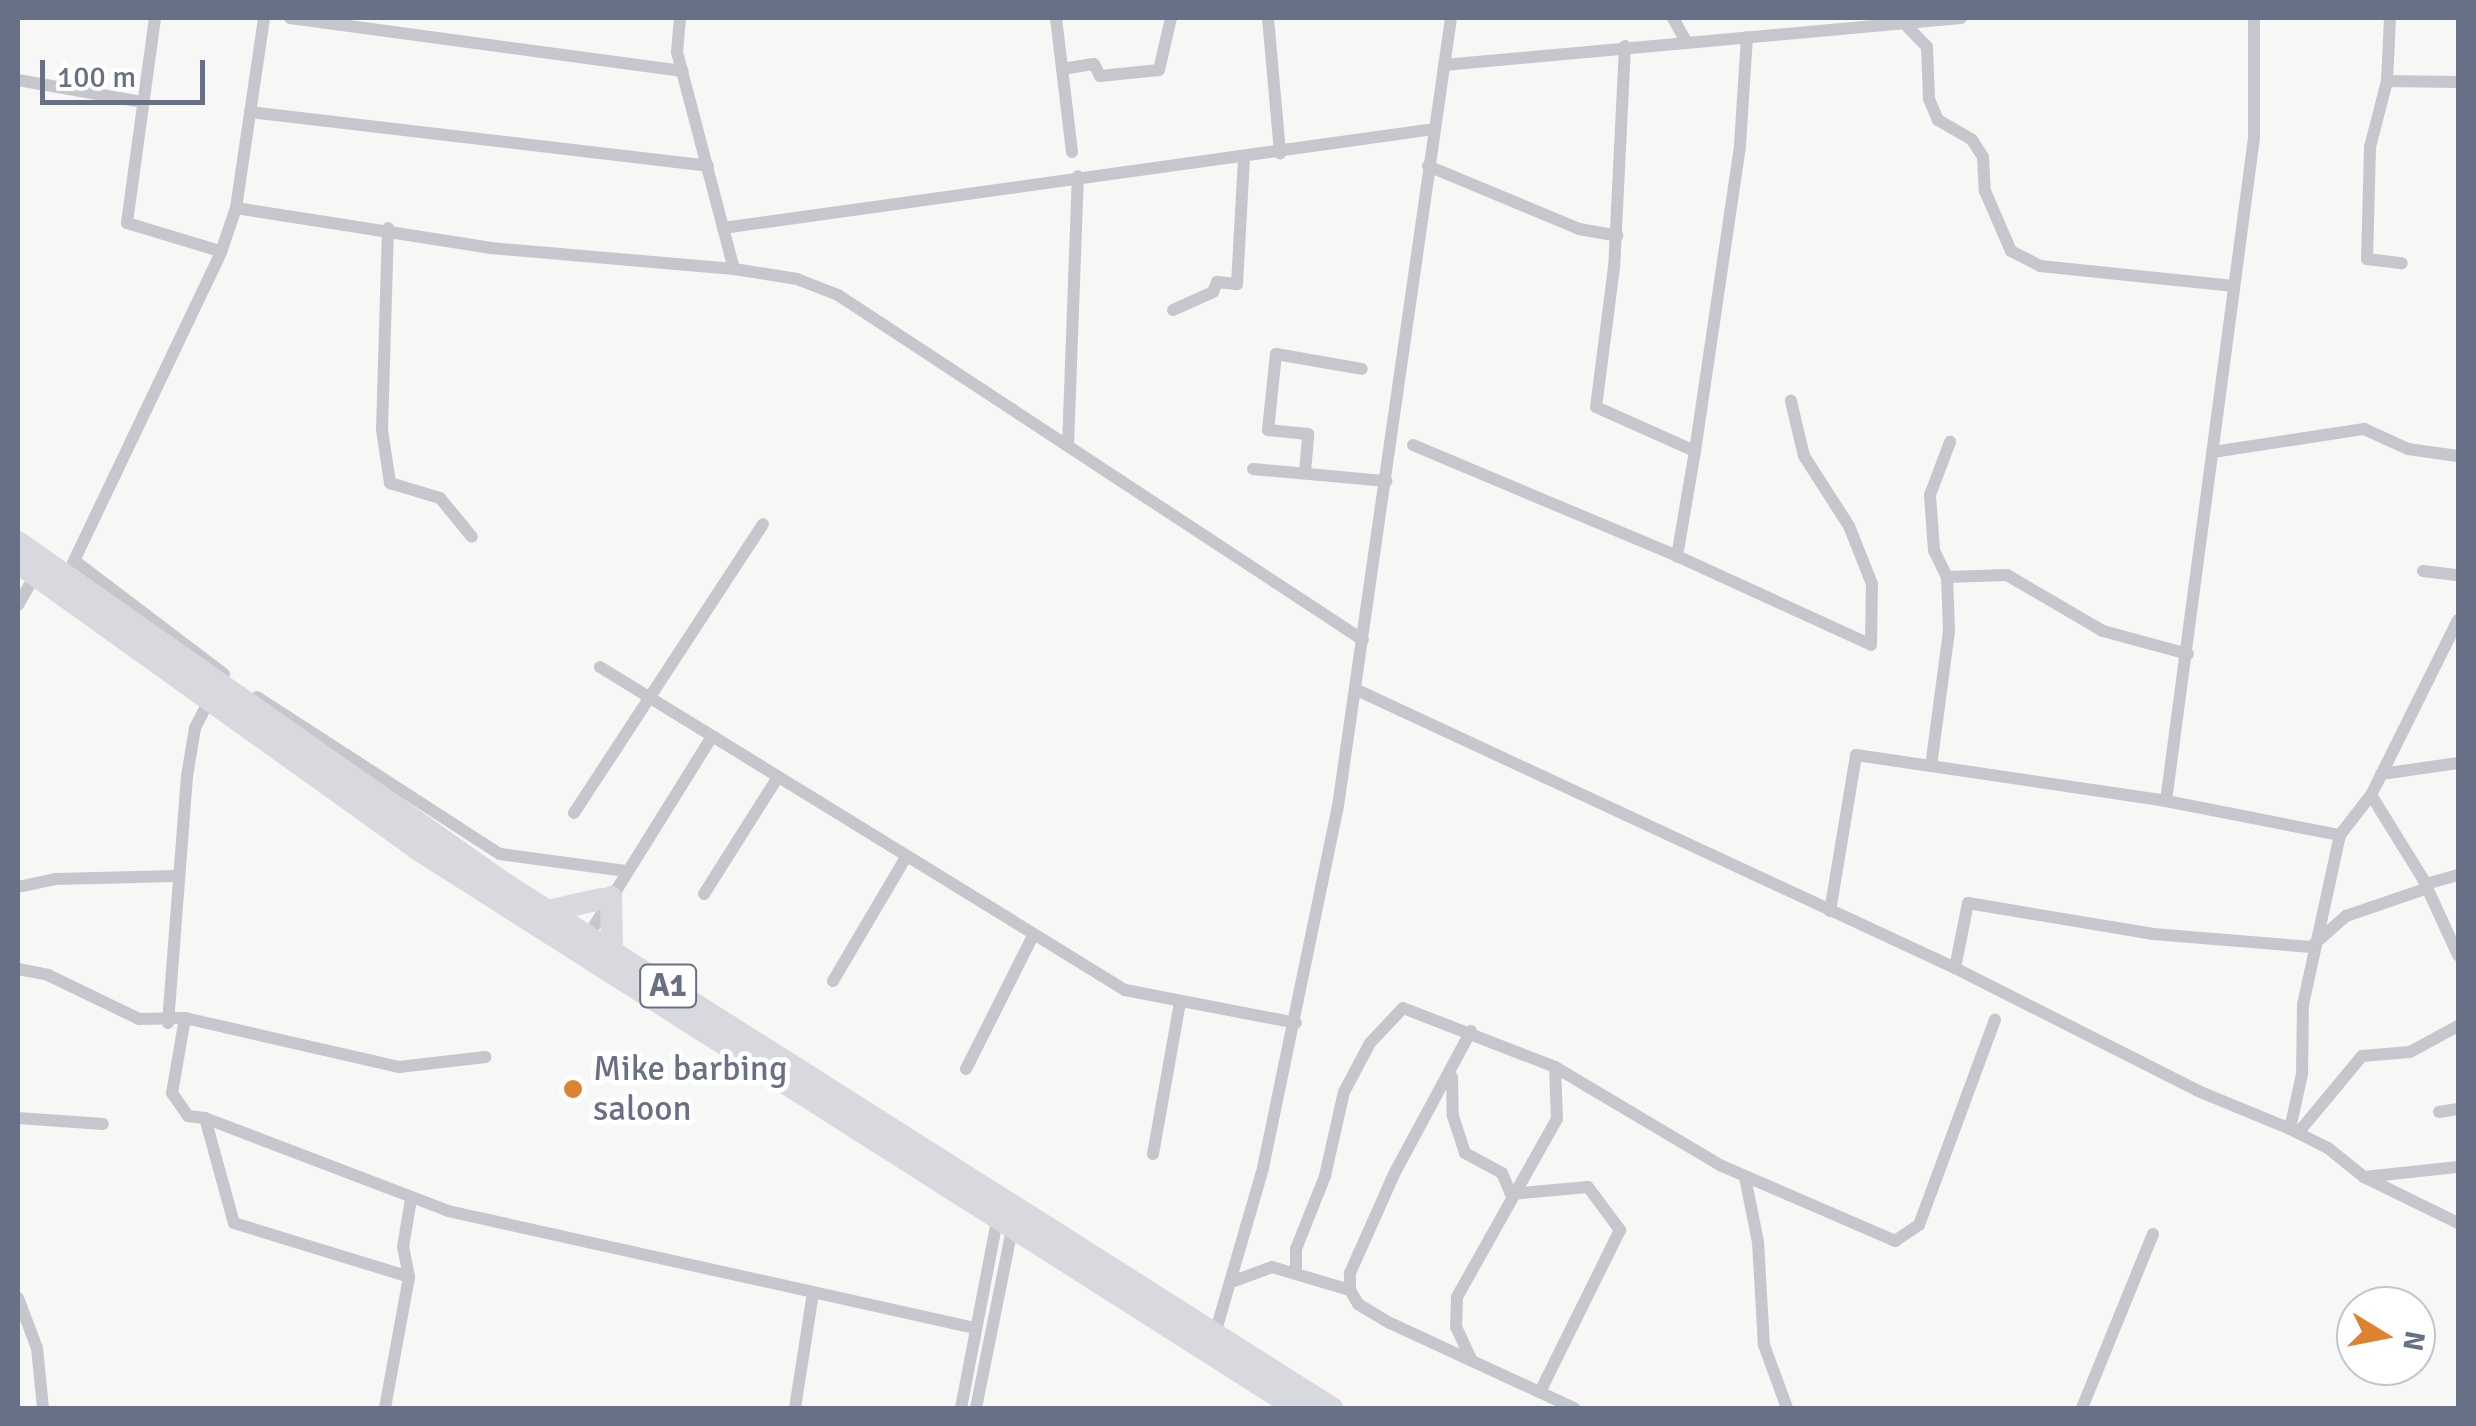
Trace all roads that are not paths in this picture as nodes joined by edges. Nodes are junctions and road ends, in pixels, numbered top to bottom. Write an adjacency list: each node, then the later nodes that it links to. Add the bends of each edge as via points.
1 (155, 18): 25 (street)
2 (264, 18): 26 (street)
3 (290, 18): 13 (street)
4 (680, 18): 21 (street)
5 (1056, 18): 20 (street)
6 (1171, 18): 20 (street, via 1159,70 1100,76 1094,64)
7 (1268, 18): 29 (street)
8 (1451, 18): 19 (street)
9 (1674, 18): 17 (street)
10 (1961, 18): 15 (street)
11 (2254, 18): 41 (street, via 2254,138)
12 (2390, 18): 23 (street)
13 (366, 22): 21 (street)
14 (1880, 22): 15 (street); 16 (street)
15 (1904, 24): 41 (street, via 1927,47 1929,99 1938,120 1972,140 1983,157 1985,191 2011,251 2040,266)
16 (1747, 37): 17 (street); 48 (street, via 1726,256)
17 (1686, 41): 18 (street)
18 (1625, 46): 19 (street); 37 (street)
19 (1444, 65): 27 (street)
20 (1062, 69): 28 (street)
21 (682, 71): 31 (street)
22 (18, 80): 25 (street)
23 (2387, 81): 24 (street); 39 (street, via 2370,146 2366,259)
24 (2458, 82)
25 (143, 102): 38 (street, via 126,223)
26 (250, 112): 31 (street); 34 (street)
27 (1434, 129): 29 (street); 32 (street)
28 (1072, 152)
29 (1280, 153): 30 (street)
30 (1244, 158): 33 (street); 42 (street, via 1237,284 1218,282 1213,292)
31 (708, 166): 36 (street)
32 (1428, 166): 37 (street, via 1579,229); 53 (street)
33 (1078, 176): 36 (street); 47 (street)
34 (236, 208): 35 (street); 38 (street)
35 (388, 228): 40 (street, via 490,248); 55 (street, via 382,430 390,483 440,498)
36 (723, 228): 40 (street)
37 (1616, 236): 48 (street, via 1596,407)
38 (220, 251): 58 (street)
39 (2402, 263)
40 (734, 269): 47 (street, via 828,290)
41 (2234, 286): 49 (street)
42 (1174, 310)
43 (1362, 369): 52 (street, via 1276,354 1268,430 1308,434)
44 (1791, 401): 57 (street, via 1804,456 1849,526 1872,584 1871,645)
45 (1950, 442): 62 (street, via 1930,495 1934,550)
46 (1414, 445): 57 (street)
47 (1068, 446): 65 (street)
48 (1695, 451): 57 (street)
49 (2214, 452): 50 (street, via 2364,429 2408,449); 67 (street)
50 (2458, 456)
51 (1253, 469): 52 (street)
52 (1306, 472): 53 (street)
53 (1386, 481): 65 (street)
54 (764, 524): 70 (street)
55 (472, 536)
56 (18, 542): 58 (highway, A1)
57 (1677, 556)
58 (71, 568): 84 (street, via 500,854); 88 (highway, A1)
59 (26, 569): 63 (street); 71 (highway, A1)
60 (2423, 571): 61 (street)
61 (2458, 576)
62 (1948, 577): 67 (street, via 2006,575 2103,632); 74 (street, via 1949,631)
63 (18, 605)
64 (2458, 620): 66 (street)
65 (1363, 640): 69 (street)
66 (2452, 647): 75 (street)
67 (2188, 654): 78 (street)
68 (600, 667): 70 (street)
69 (1357, 690): 89 (street); 102 (street)
70 (647, 698): 72 (street); 79 (street)
71 (209, 700): 83 (street, via 194,728); 92 (highway, A1, via 417,849)
72 (711, 738): 76 (street); 84 (street)
73 (2458, 763): 75 (street)
74 (1931, 766): 78 (street); 89 (street, via 1856,756)
75 (2382, 774): 77 (street)
76 (776, 780): 81 (street); 87 (street)
77 (2371, 795): 80 (street); 85 (street)
78 (2166, 801): 80 (street)
79 (574, 813)
80 (2340, 835): 91 (street)
81 (906, 857): 90 (street); 97 (street)
82 (2458, 875): 85 (street)
83 (176, 876): 86 (street, via 56,878); 101 (street)
84 (615, 886): 88 (highway); 92 (street); 93 (highway)
85 (2427, 886): 91 (street, via 2346,916); 94 (street)
86 (18, 887)
87 (704, 894)
88 (548, 911): 92 (highway, A1)
89 (1830, 912): 95 (street)
90 (1032, 938): 98 (street, via 1126,990); 107 (street)
91 (2318, 940): 95 (street, via 2311,947 2153,934 1968,903); 114 (street, via 2299,1036)
92 (579, 941): 93 (highway, A1); 122 (highway, A1)
93 (612, 950): 131 (highway, A1)
94 (2458, 954)
95 (1956, 968): 114 (street, via 2198,1091)
96 (18, 969): 101 (street, via 48,975 139,1019)
97 (833, 980)
98 (1180, 1002): 102 (street); 115 (street)
99 (185, 1018): 101 (street); 105 (street, via 399,1066); 112 (street, via 172,1093 188,1116)
100 (1995, 1020): 118 (street, via 1913,1234 1887,1238)
101 (168, 1023)
102 (1296, 1023): 126 (street)
103 (2458, 1026): 114 (street, via 2410,1052 2362,1056)
104 (1471, 1031): 106 (street); 108 (street); 124 (street, via 1404,1008 1370,1043 1344,1092 1325,1176 1296,1249)
105 (485, 1057)
106 (1555, 1067): 118 (street); 119 (street, via 1558,1118)
107 (966, 1069)
108 (1452, 1072): 119 (street, via 1453,1116 1466,1153 1502,1173); 127 (street, via 1395,1172 1350,1273)
109 (2458, 1109): 110 (street)
110 (2440, 1112)
111 (18, 1118): 113 (street)
112 (205, 1118): 120 (street); 125 (street, via 234,1223)
113 (104, 1124)
114 (2294, 1131): 117 (street)
115 (1153, 1154)
116 (2458, 1167): 117 (street)
117 (2364, 1177): 121 (street)
118 (1746, 1178): 142 (street, via 1758,1242 1764,1345)
119 (1511, 1194): 132 (street, via 1453,1312); 133 (street, via 1588,1187 1604,1200 1620,1230)
120 (411, 1199): 125 (street, via 403,1248); 128 (street)
121 (2458, 1223)
122 (1005, 1225): 130 (street); 138 (street); 139 (highway, A1)
123 (2153, 1234): 143 (street)
124 (1296, 1273): 126 (street, via 1272,1267); 127 (street)
125 (409, 1277): 135 (street)
126 (1234, 1281): 131 (street)
127 (1350, 1290): 132 (street, via 1358,1304 1390,1323)
128 (812, 1294): 130 (street); 136 (street)
129 (18, 1298): 134 (street, via 37,1348)
130 (976, 1328): 137 (street)
131 (1214, 1337): 140 (highway, A1)
132 (1471, 1359): 133 (street)
133 (1540, 1392): 141 (street)
134 (42, 1408)
135 (385, 1408)
136 (796, 1408)
137 (961, 1408)
138 (976, 1408)
139 (1296, 1408)
140 (1332, 1408)
141 (1574, 1408)
142 (1787, 1408)
143 (2082, 1408)

